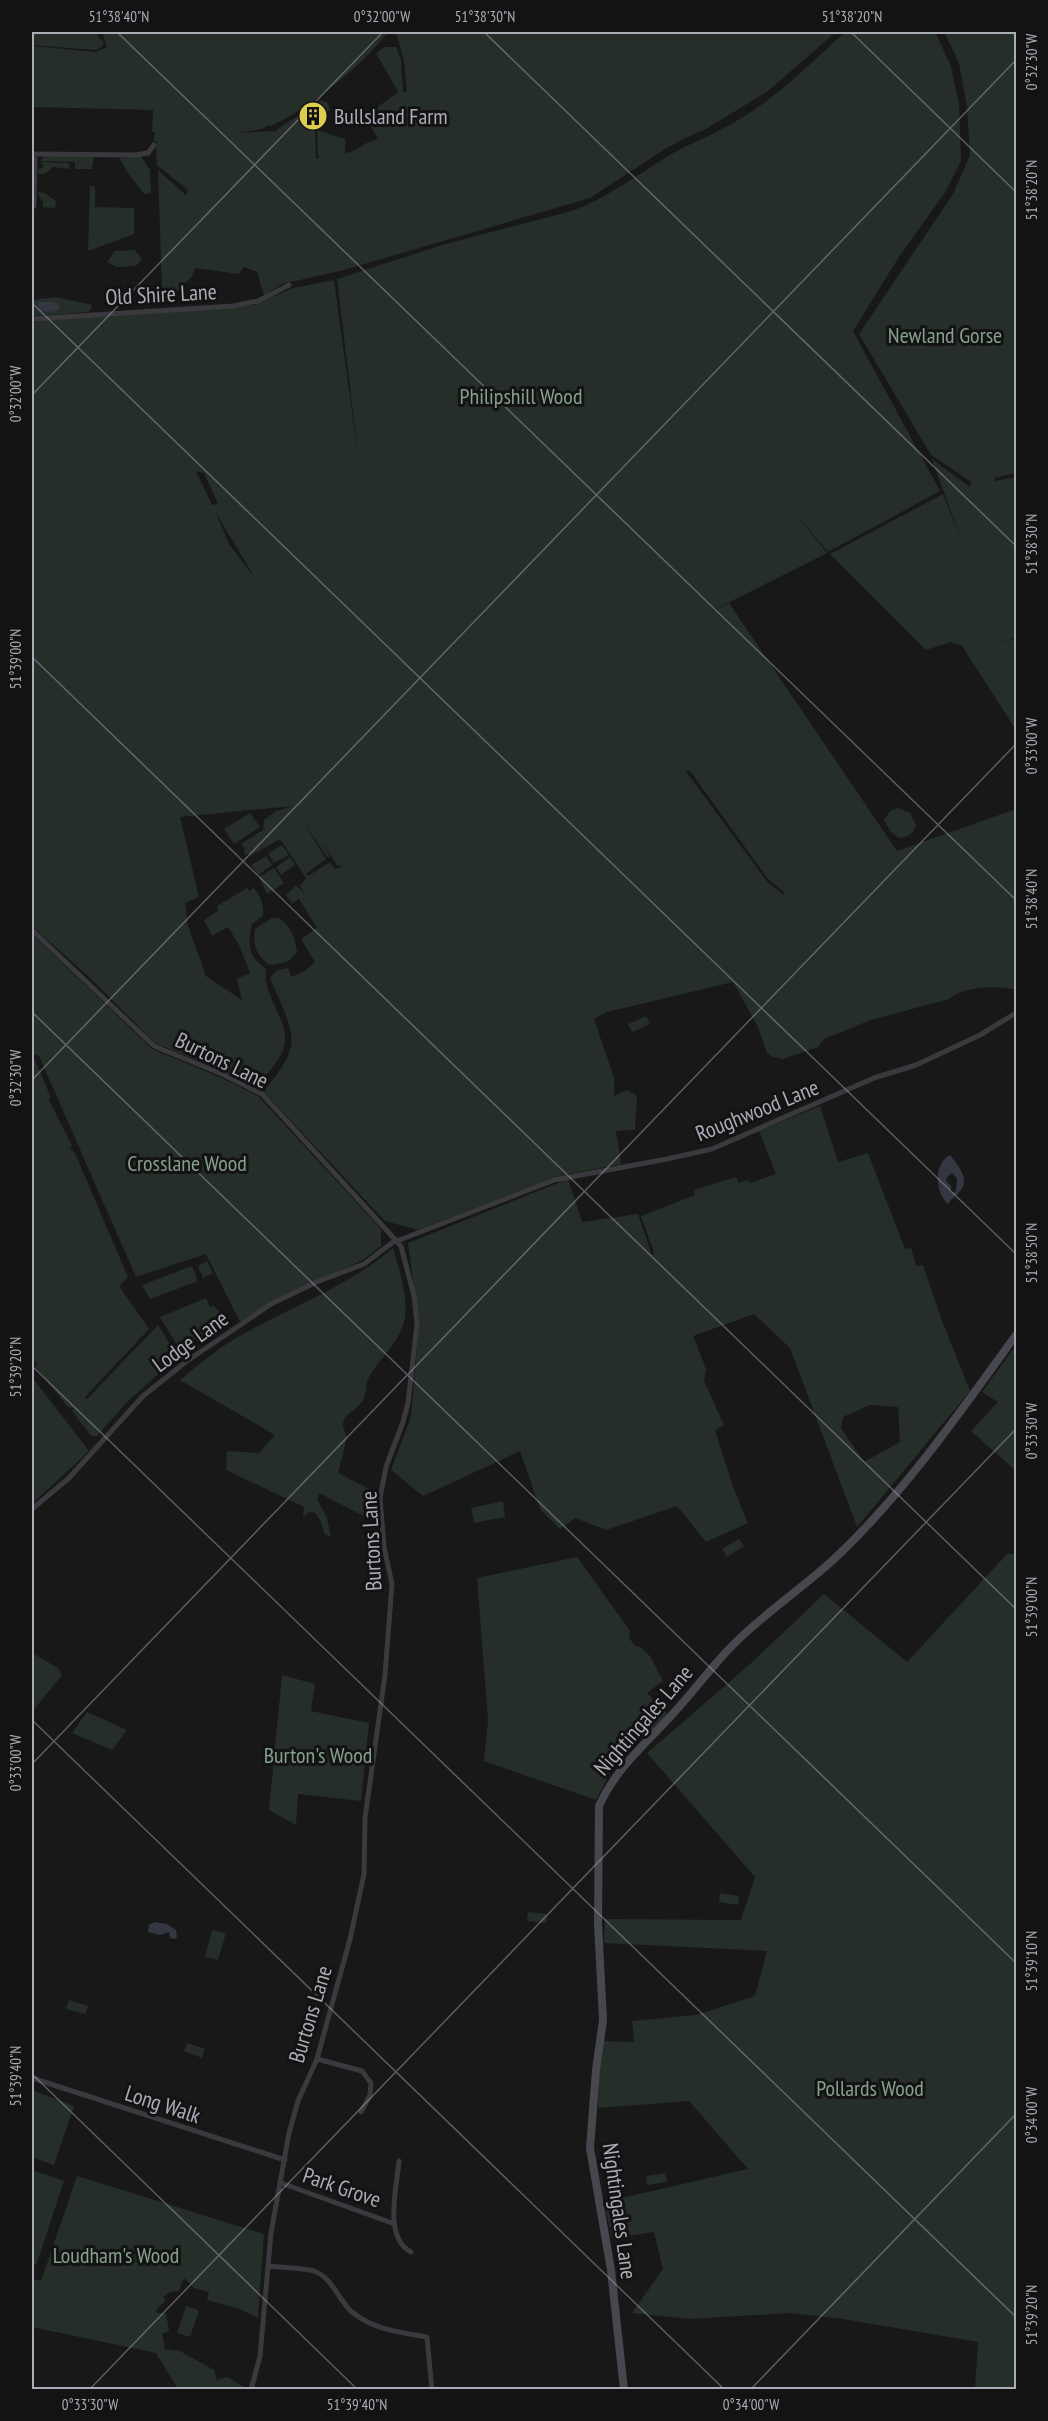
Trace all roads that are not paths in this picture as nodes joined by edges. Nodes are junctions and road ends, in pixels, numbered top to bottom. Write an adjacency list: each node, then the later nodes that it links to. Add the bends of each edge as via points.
1 (154, 145): 2 (street, via 148,153 136,155)
2 (33, 154): 3 (street)
3 (35, 206)
4 (289, 285): 5 (street, Old Shire Lane, via 258,301 233,306)
5 (32, 319)
6 (32, 930): 8 (street, Burtons Lane, via 154,1046 261,1094)
7 (1017, 1013): 8 (street, Roughwood Lane, via 916,1065 874,1078 712,1149 554,1180)
8 (396, 1240): 10 (street, Lodge Lane, via 364,1264 271,1304 195,1355 143,1396 69,1478); 11 (street, Burtons Lane, via 405,1257 417,1324 404,1422 386,1467 380,1498 392,1584 385,1674 368,1790 364,1874)
9 (1017, 1335): 24 (main road, Nightingales Lane, via 900,1490 833,1560 730,1648 623,1766 599,1806 598,1924 603,2020 590,2148 611,2270)
10 (32, 1509)
11 (316, 2059): 13 (street, via 362,2071 371,2082 370,2095); 14 (street, Burtons Lane, via 298,2101)
12 (32, 2078): 14 (street, Long Walk)
13 (361, 2112)
14 (285, 2160): 16 (street, Burtons Lane)
15 (399, 2161): 17 (street, Park Grove)
16 (281, 2183): 17 (street, Park Grove); 19 (street, Burtons Lane)
17 (392, 2223): 18 (street, Park Grove, via 403,2247)
18 (411, 2252)
19 (268, 2266): 21 (street, via 315,2271 351,2311 370,2324); 22 (street, Burtons Lane, via 260,2356)
20 (431, 2331): 21 (street)
21 (427, 2337): 23 (street)
22 (251, 2390)
23 (432, 2390)
24 (624, 2390)

